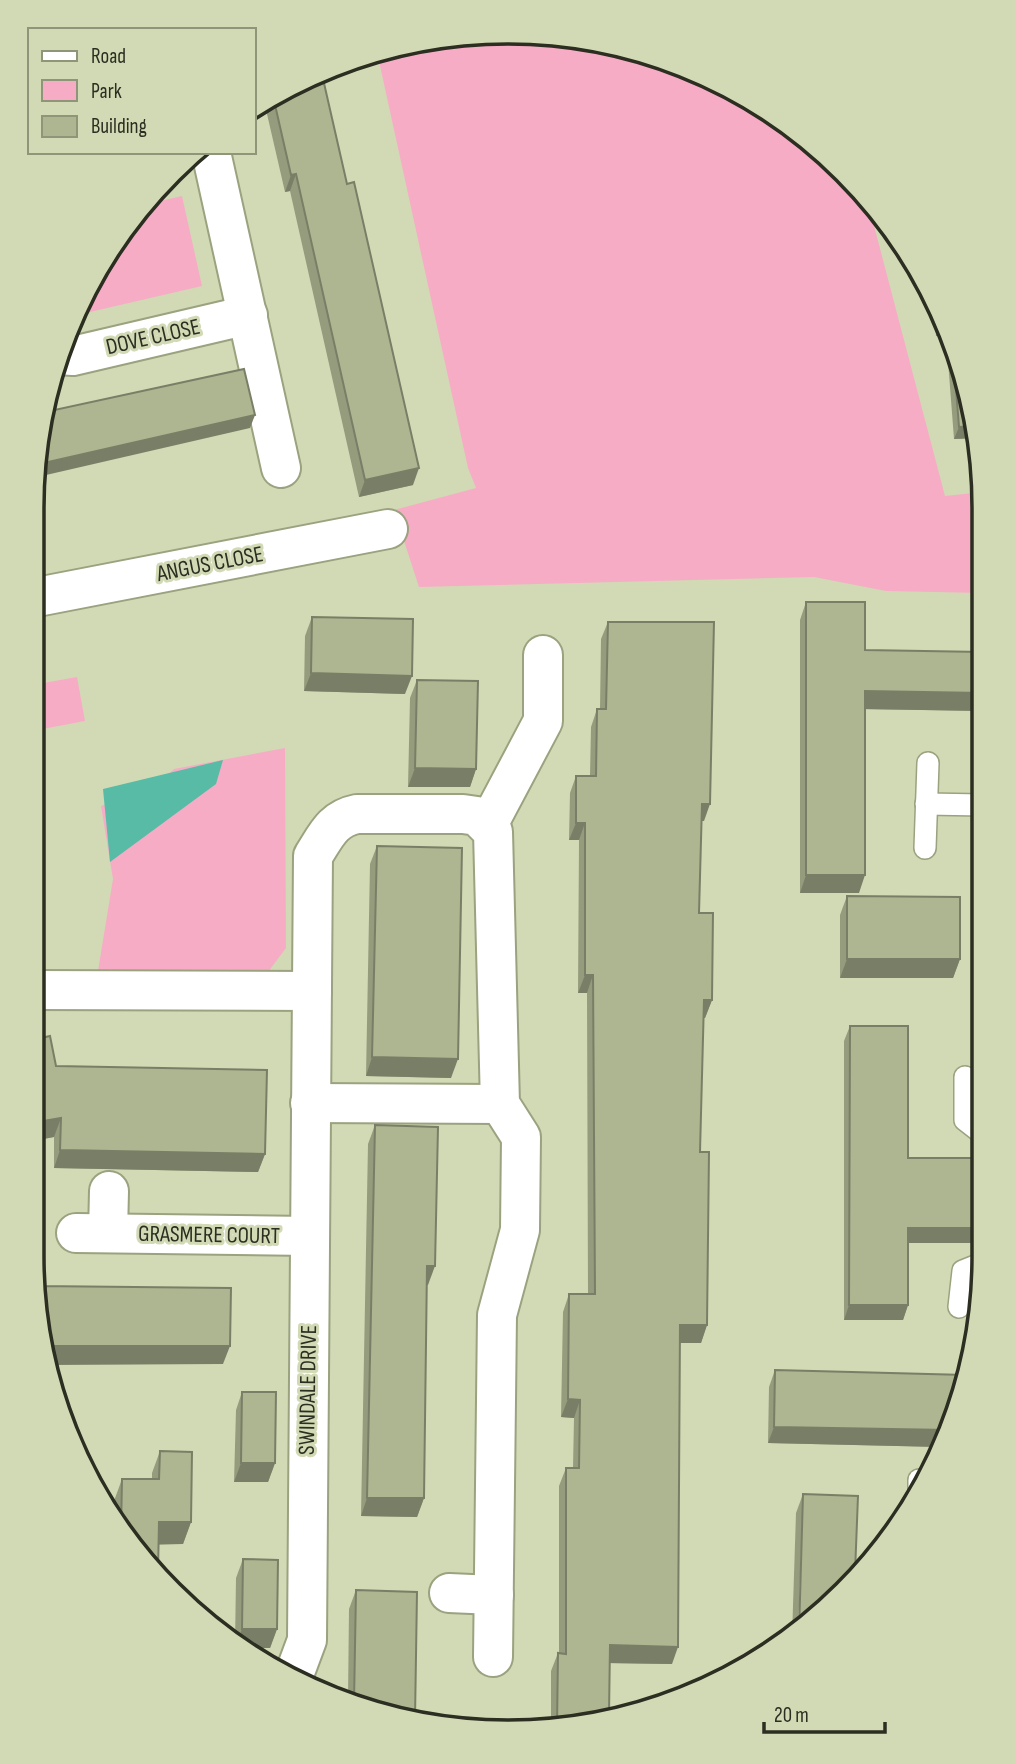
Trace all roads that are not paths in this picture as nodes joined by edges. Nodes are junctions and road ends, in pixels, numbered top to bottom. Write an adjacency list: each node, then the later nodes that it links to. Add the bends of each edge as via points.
1 (202, 159): 2 (street)
2 (248, 315): 3 (street, DOVE CLOSE); 4 (street)
3 (69, 356)
4 (281, 468)
5 (388, 529): 6 (street, ANGUS CLOSE)
6 (44, 596)
7 (542, 655): 11 (street, via 543,721)
8 (928, 763): 9 (lane)
9 (926, 804): 10 (lane); 12 (lane)
10 (972, 805)
11 (488, 825): 14 (street, SWINDALE DRIVE, via 477,816 463,814 357,814 342,817 330,827 313,856); 17 (street, via 496,851)
12 (925, 848)
13 (44, 990): 14 (street)
14 (312, 991): 16 (street, SWINDALE DRIVE)
15 (965, 1077): 18 (lane, via 965,1120)
16 (310, 1103): 17 (street); 20 (street, SWINDALE DRIVE)
17 (500, 1104): 24 (street, via 521,1137 520,1230 497,1315)
18 (972, 1125)
19 (109, 1191): 20 (street, GRASMERE COURT, via 92,1233)
20 (309, 1236): 26 (street, SWINDALE DRIVE, via 307,1640)
21 (972, 1268): 22 (lane, via 963,1271)
22 (959, 1307)
23 (449, 1593): 24 (street)
24 (494, 1595): 25 (street)
25 (493, 1657)
26 (296, 1669)

